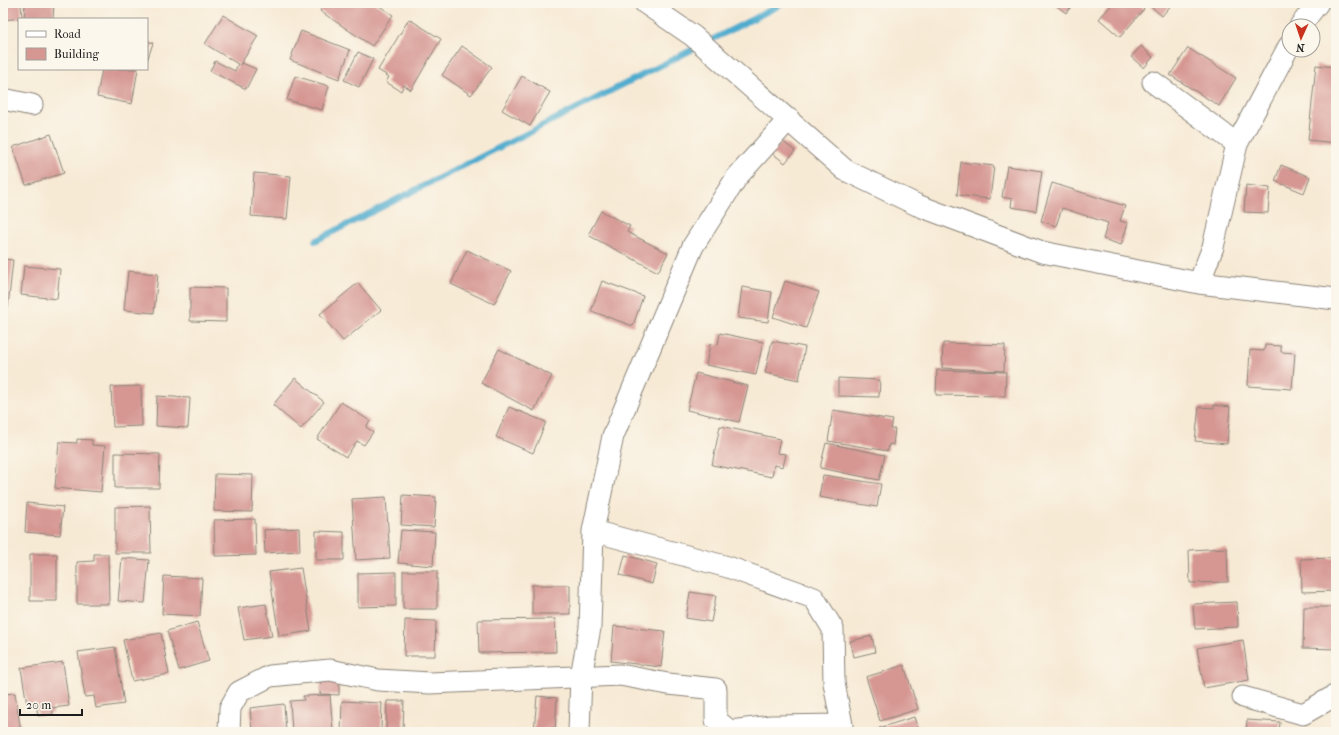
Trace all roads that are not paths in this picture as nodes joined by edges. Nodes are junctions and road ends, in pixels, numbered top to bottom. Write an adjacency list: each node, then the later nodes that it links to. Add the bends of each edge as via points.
1 (645, 3): 8 (street, via 693,36)
2 (1318, 3): 3 (street)
3 (1306, 18)
4 (1283, 58): 9 (street)
5 (1153, 82): 9 (street)
6 (3, 99): 7 (street)
7 (32, 105)
8 (789, 119): 10 (street, via 845,170 917,205 1042,252); 12 (street, via 738,177 692,246 613,436)
9 (1237, 144): 10 (street, via 1213,247)
10 (1198, 283): 11 (street)
11 (1336, 299)
12 (593, 531): 13 (street, via 590,628); 13 (street, via 728,567 814,598 833,629 834,683 842,724 771,726 730,731 716,720 716,689 620,675)
13 (581, 676): 17 (street, via 430,683 378,680 330,670 270,676 239,692 230,708); 18 (street)
14 (1336, 695): 16 (street)
15 (1243, 696): 16 (street)
16 (1304, 723)
17 (230, 732)
18 (579, 732)

